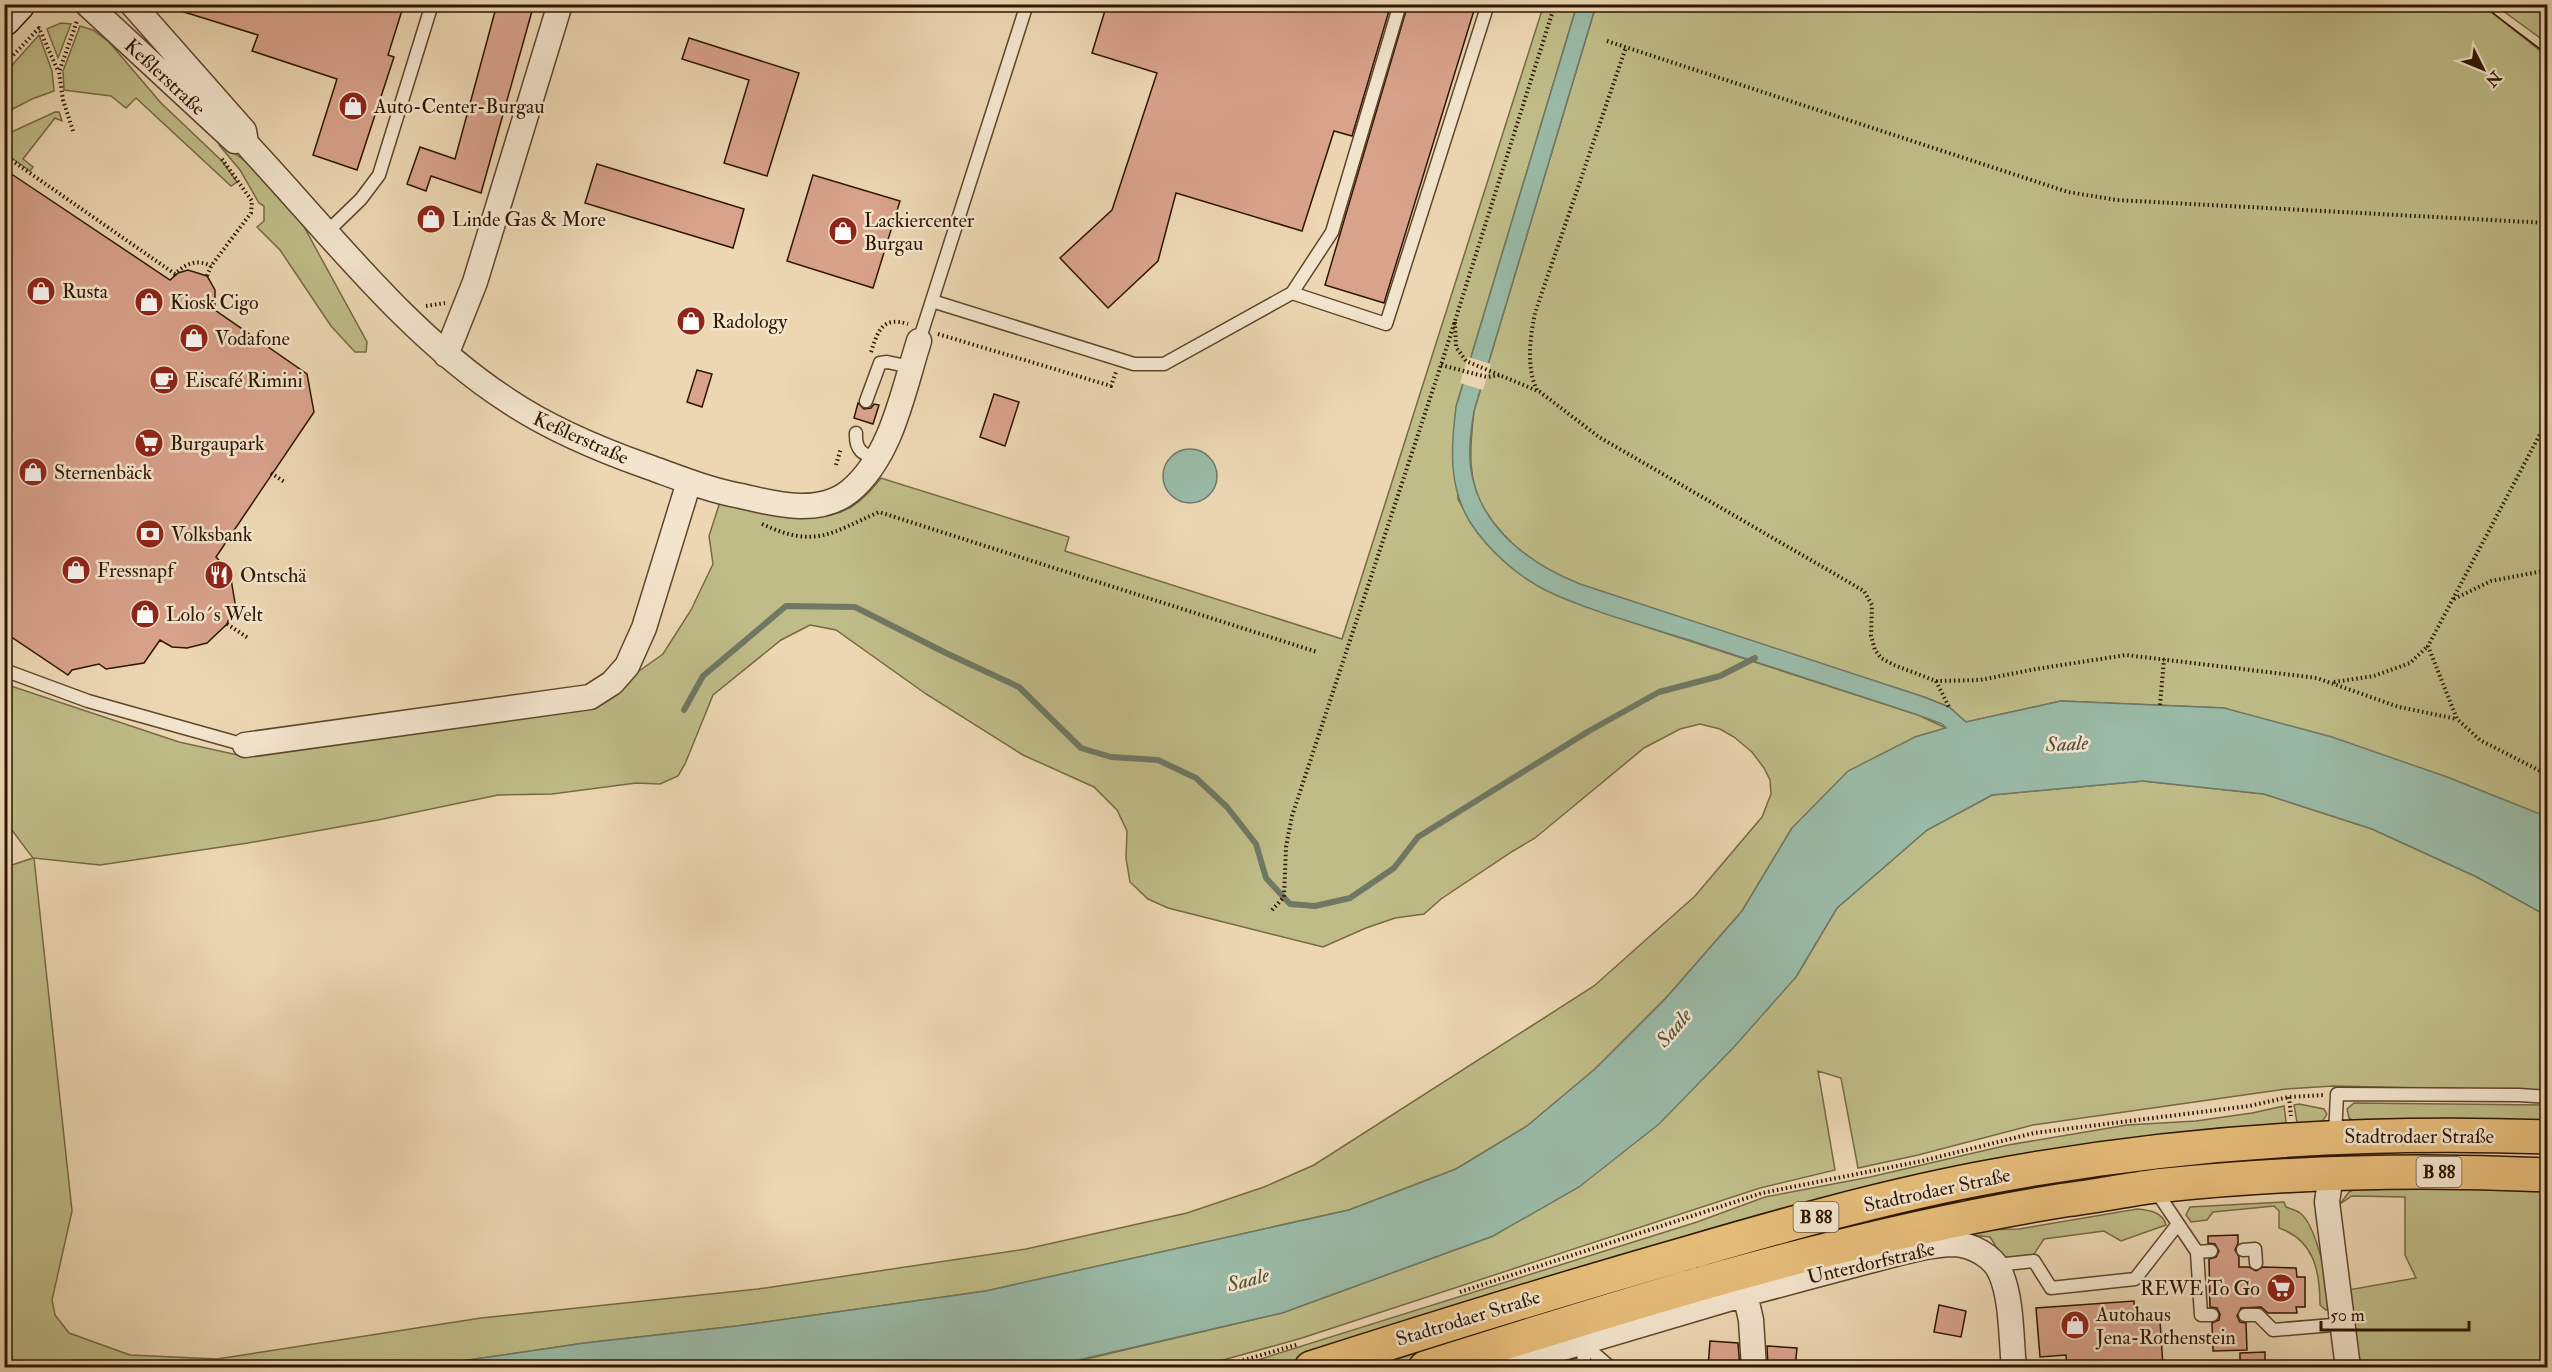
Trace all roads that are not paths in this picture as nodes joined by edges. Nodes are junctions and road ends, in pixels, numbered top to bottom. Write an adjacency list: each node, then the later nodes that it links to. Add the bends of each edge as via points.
1 (18, 4): 9 (main road)
2 (132, 4): 10 (street, Keßlerstraße, via 244,131)
3 (432, 4): 11 (lane, via 379,175 361,200)
4 (560, 4): 15 (street, via 470,295)
5 (1027, 4): 13 (lane)
6 (1400, 4): 12 (lane, via 1332,232)
7 (1488, 4): 12 (lane, via 1386,324)
8 (82, 13): 10 (street, Keßlerstraße, via 234,141)
9 (4, 19)
10 (246, 143): 11 (street, Keßlerstraße)
11 (327, 232): 15 (street, Keßlerstraße)
12 (1292, 293): 13 (lane, via 1164,364 1134,364)
13 (932, 301): 14 (lane)
14 (921, 335): 16 (street, Keßlerstraße)
15 (446, 355): 20 (street, Keßlerstraße, via 546,424)
16 (911, 367): 17 (lane, via 880,363); 19 (street, Keßlerstraße)
17 (866, 401)
18 (856, 433): 19 (lane, via 862,454)
19 (878, 460): 20 (street, Keßlerstraße, via 849,492 838,499 807,506 768,502)
20 (689, 482): 22 (street, via 644,628 627,666 612,683 590,697)
21 (4, 670): 22 (lane, via 88,701)
22 (244, 745)
23 (2547, 1097): 24 (lane, via 2337,1094)
24 (2335, 1136): 25 (main road, Stadtrodaer Straße / B 88); 26 (main road); 41 (main road, Stadtrodaer Straße / B 88, via 2207,1146 1978,1179 1792,1223)
25 (2547, 1137)
26 (2331, 1174): 27 (main road, Stadtrodaer Straße / B 88, via 2396,1171); 28 (main road, Stadtrodaer Straße / B 88); 38 (street, via 2327,1202)
27 (2547, 1175)
28 (2154, 1186): 29 (lane); 42 (main road, Stadtrodaer Straße / B 88, via 1882,1236 1594,1314)
29 (2178, 1224): 32 (lane); 34 (lane, via 2135,1279 2050,1288 2034,1261)
30 (2243, 1250): 33 (lane, via 2255,1249)
31 (2211, 1251): 32 (lane)
32 (2197, 1252): 36 (lane, via 2200,1315)
33 (2256, 1263)
34 (1996, 1265): 35 (street, Unterdorfstraße, via 1968,1246 1954,1244 1900,1253); 46 (street, via 2006,1288)
35 (1745, 1294): 39 (street, Unterdorfstraße); 45 (street)
36 (2212, 1315)
37 (2245, 1315): 38 (lane, via 2258,1312 2273,1330)
38 (2344, 1324): 47 (street)
39 (1583, 1357): 40 (street, Unterdorfstraße); 43 (lane); 44 (lane)
40 (1506, 1366)
41 (1311, 1368)
42 (1425, 1368)
43 (1569, 1368)
44 (1611, 1368)
45 (1754, 1368)
46 (2014, 1368)
47 (2348, 1368)

